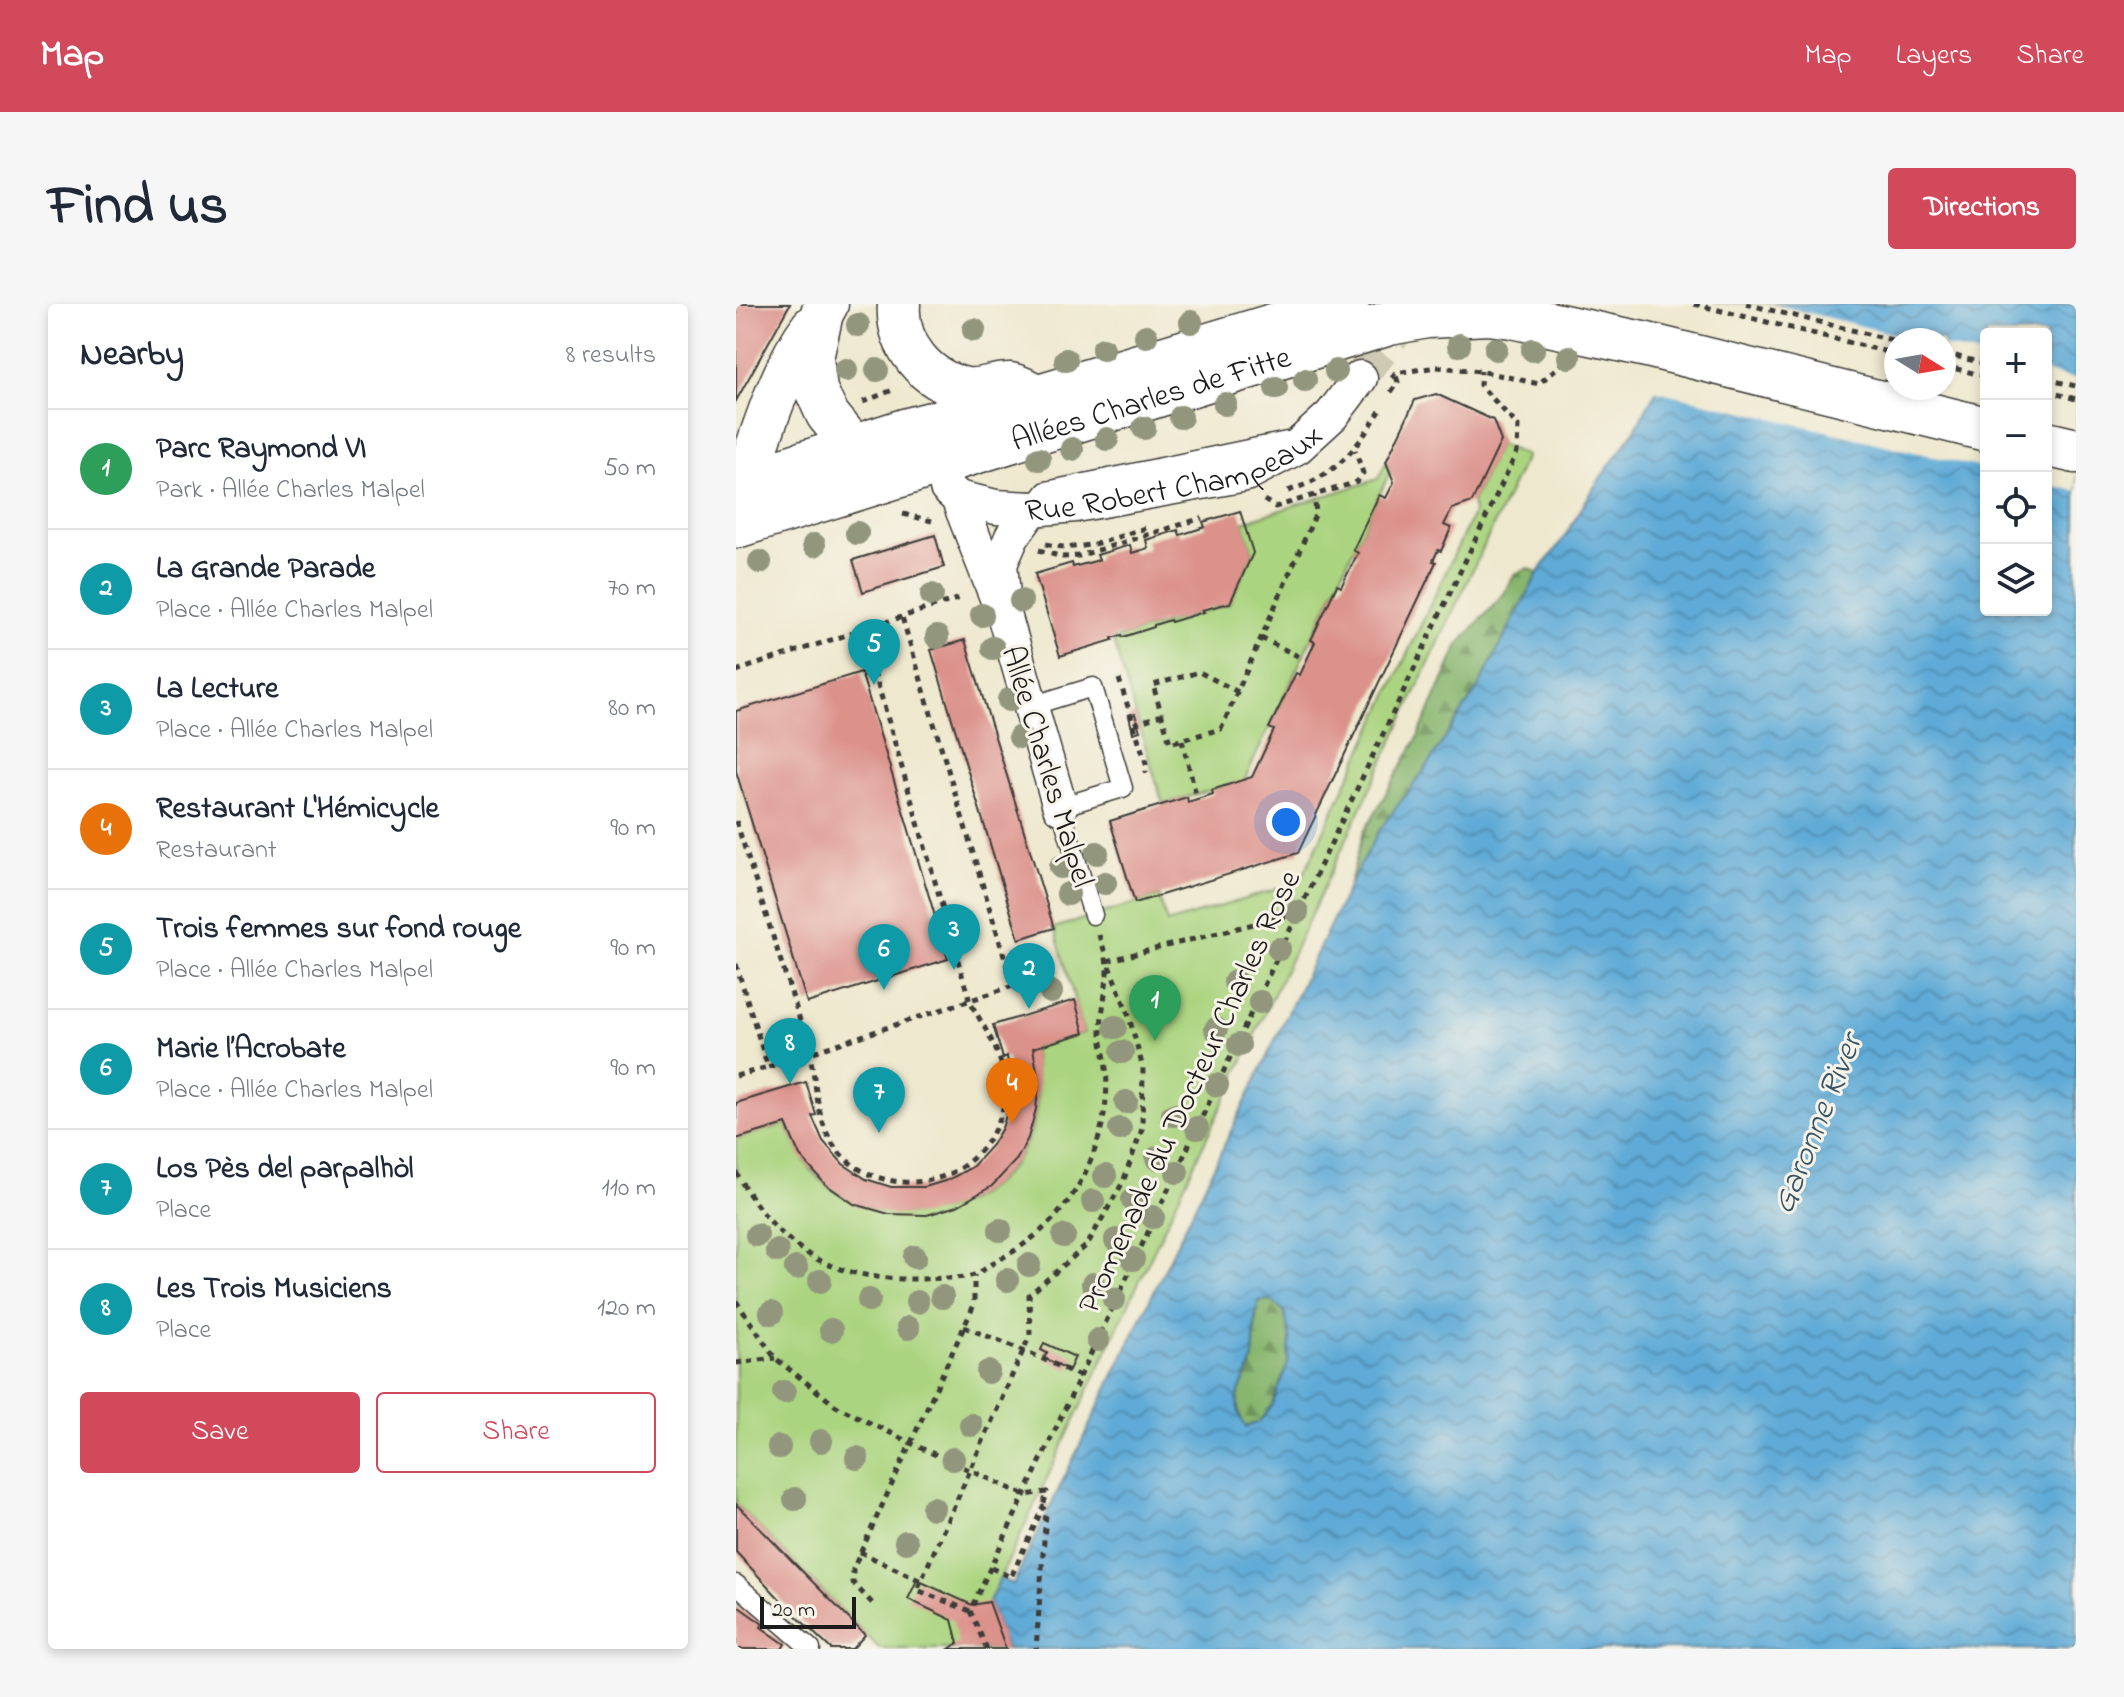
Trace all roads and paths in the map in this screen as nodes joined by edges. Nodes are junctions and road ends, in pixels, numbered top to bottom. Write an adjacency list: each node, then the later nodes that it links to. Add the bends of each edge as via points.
1 (899, 304): 22 (street, via 906,345 929,371 968,389 1012,384)
2 (1346, 304): 22 (main road, Allées Charles de Fitte)
3 (1694, 304): 8 (path)
4 (1746, 304): 7 (path)
5 (824, 309): 27 (street, via 812,358 816,390 827,414); 32 (street, via 781,382)
6 (1578, 332): 12 (path, via 1539,384); 14 (main road); 28 (main road); 33 (main road, Allées Charles de Fitte, via 1488,313 1389,323)
7 (1884, 338)
8 (1884, 351)
9 (1956, 356): 10 (path)
10 (1980, 362)
11 (1956, 369): 15 (path)
12 (1481, 371): 13 (path, via 1437,367); 56 (path, Promenade du Docteur Charles Rose, via 1480,385 1518,426 1517,452)
13 (1395, 373)
14 (1884, 375)
15 (1980, 375)
16 (1360, 378): 37 (street, Rue Robert Champeaux, via 1332,415 1297,447 1246,474)
17 (2052, 380): 18 (path)
18 (2076, 386)
19 (901, 387): 27 (path)
20 (1956, 392): 23 (main road)
21 (2052, 393): 24 (path)
22 (1039, 396): 27 (main road, Allées Charles de Fitte)
23 (1980, 398)
24 (2076, 399)
25 (2052, 416): 26 (main road)
26 (2076, 422)
27 (853, 426): 32 (main road, Allées Charles de Fitte); 33 (street)
28 (1980, 428)
29 (2052, 445): 31 (main road)
30 (1355, 450): 34 (path, via 1363,473 1357,482)
31 (2076, 451)
32 (740, 483)
33 (900, 488): 35 (street, via 948,488); 38 (path, via 904,514); 39 (main road, Allées Charles de Fitte)
34 (1314, 495): 36 (path, via 1275,507); 43 (path, via 1316,513)
35 (958, 498): 37 (street, Rue Robert Champeaux); 40 (street, Allée Charles Malpel)
36 (1263, 499)
37 (1032, 509): 40 (street, Allée Charles Malpel, via 1000,564)
38 (934, 522)
39 (736, 526)
40 (999, 603): 41 (path); 48 (street, Allée Charles Malpel)
41 (902, 617): 42 (path); 60 (path, via 1013,986)
42 (862, 630): 45 (path); 60 (path)
43 (1261, 638): 44 (path); 47 (path)
44 (1302, 658)
45 (736, 671)
46 (1122, 684): 50 (path)
47 (1238, 692): 49 (path, via 1199,672 1153,685); 51 (path, via 1221,729)
48 (1031, 706): 54 (street, Allée Charles Malpel); 54 (lane, via 1093,687 1123,788)
49 (1162, 715): 50 (path); 51 (path, via 1170,743)
50 (1134, 724): 52 (path)
51 (1182, 740): 53 (path)
52 (1146, 763)
53 (1196, 795)
54 (1060, 807): 57 (lane, Allée Charles Malpel)
55 (736, 821): 61 (path)
56 (1298, 913): 58 (path); 71 (path, Promenade du Docteur Charles Rose)
57 (1093, 915): 58 (path)
58 (1107, 961): 65 (path, via 1101,1032 1106,1100 1092,1157 1064,1208 1043,1231); 68 (path, via 1143,1068 1142,1129 1123,1182 1087,1245 1029,1295 1030,1335)
59 (736, 964): 62 (path)
60 (970, 1002): 61 (path); 61 (path, via 997,1052 1005,1099 990,1137 974,1156 956,1171 934,1179 891,1181 868,1173 839,1152 819,1110)
61 (810, 1053): 62 (path)
62 (768, 1067): 63 (path)
63 (736, 1076)
64 (736, 1172): 65 (path, via 764,1214 810,1255 886,1279)
65 (974, 1275): 67 (path, via 974,1305)
66 (736, 1301): 69 (path)
67 (964, 1327): 68 (path); 72 (path)
68 (1023, 1350): 71 (path); 73 (path)
69 (775, 1358): 70 (path); 72 (path, via 836,1406)
70 (736, 1363)
71 (1080, 1376): 74 (path, Promenade du Docteur Charles Rose)
72 (911, 1443): 73 (path); 76 (path)
73 (970, 1471): 74 (path); 78 (path)
74 (1025, 1495): 75 (path, via 1047,1492); 77 (path, Promenade du Docteur Charles Rose)
75 (1044, 1510): 77 (path, via 1011,1577); 84 (path)
76 (860, 1552): 78 (path); 80 (path, via 853,1583)
77 (991, 1568): 81 (path, Promenade du Docteur Charles Rose)
78 (921, 1581): 81 (path, via 917,1590)
79 (736, 1584): 82 (lane)
80 (872, 1603)
81 (970, 1611): 83 (path)
82 (811, 1649)
83 (987, 1649)
84 (1036, 1649)

